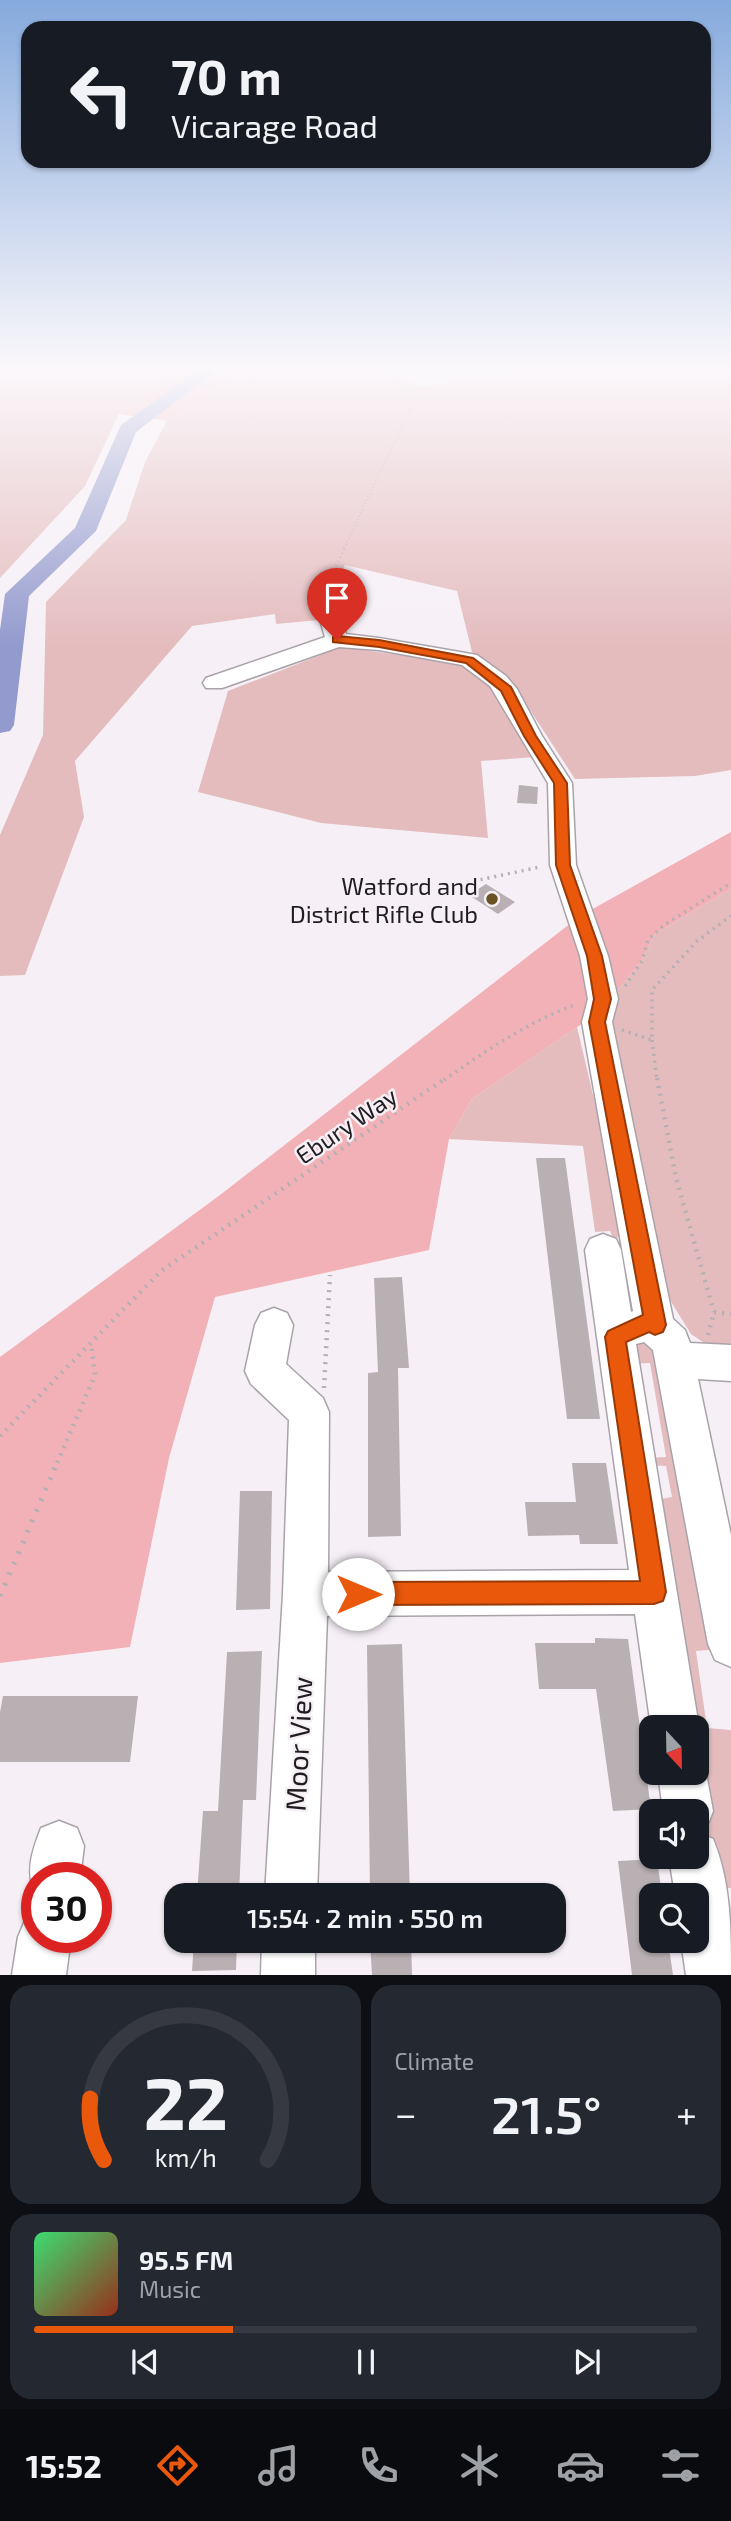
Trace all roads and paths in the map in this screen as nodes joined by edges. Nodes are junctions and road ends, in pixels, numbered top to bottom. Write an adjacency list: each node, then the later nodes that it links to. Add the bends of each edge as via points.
1 (387, 461): 2 (path)
2 (323, 596): 3 (street)
3 (337, 640): 4 (street); 5 (street, via 469,660 498,681 561,783)
4 (214, 683)
5 (563, 865): 7 (path); 9 (street, via 594,956)
6 (731, 883): 9 (path, Ebury Way, via 648,940 634,975)
7 (460, 884)
8 (731, 916): 10 (path, via 697,941 652,990)
9 (600, 1010): 10 (path); 17 (path, Ebury Way, via 570,1005 513,1033 161,1271); 18 (street)
10 (652, 1040): 13 (path, via 673,1168)
11 (603, 1250): 16 (street)
12 (330, 1275): 19 (path, via 326,1387)
13 (714, 1312): 14 (path); 18 (path)
14 (731, 1314)
15 (274, 1325): 19 (street, via 265,1371)
16 (615, 1337): 18 (street, via 650,1322); 21 (street)
17 (90, 1343): 20 (path, Ebury Way); 23 (path, via 95,1375)
18 (690, 1352): 24 (street)
19 (304, 1408): 22 (street, Moor View, via 309,1412)
20 (0, 1436)
21 (654, 1592): 22 (street); 25 (street)
22 (304, 1594): 27 (street, Moor View)
23 (0, 1596)
24 (731, 1644)
25 (673, 1715)
26 (697, 1869): 32 (street)
27 (292, 1883)
28 (43, 1953): 30 (street)
29 (289, 1953): 31 (street)
30 (40, 1975)
31 (288, 1975)
32 (713, 1975)

